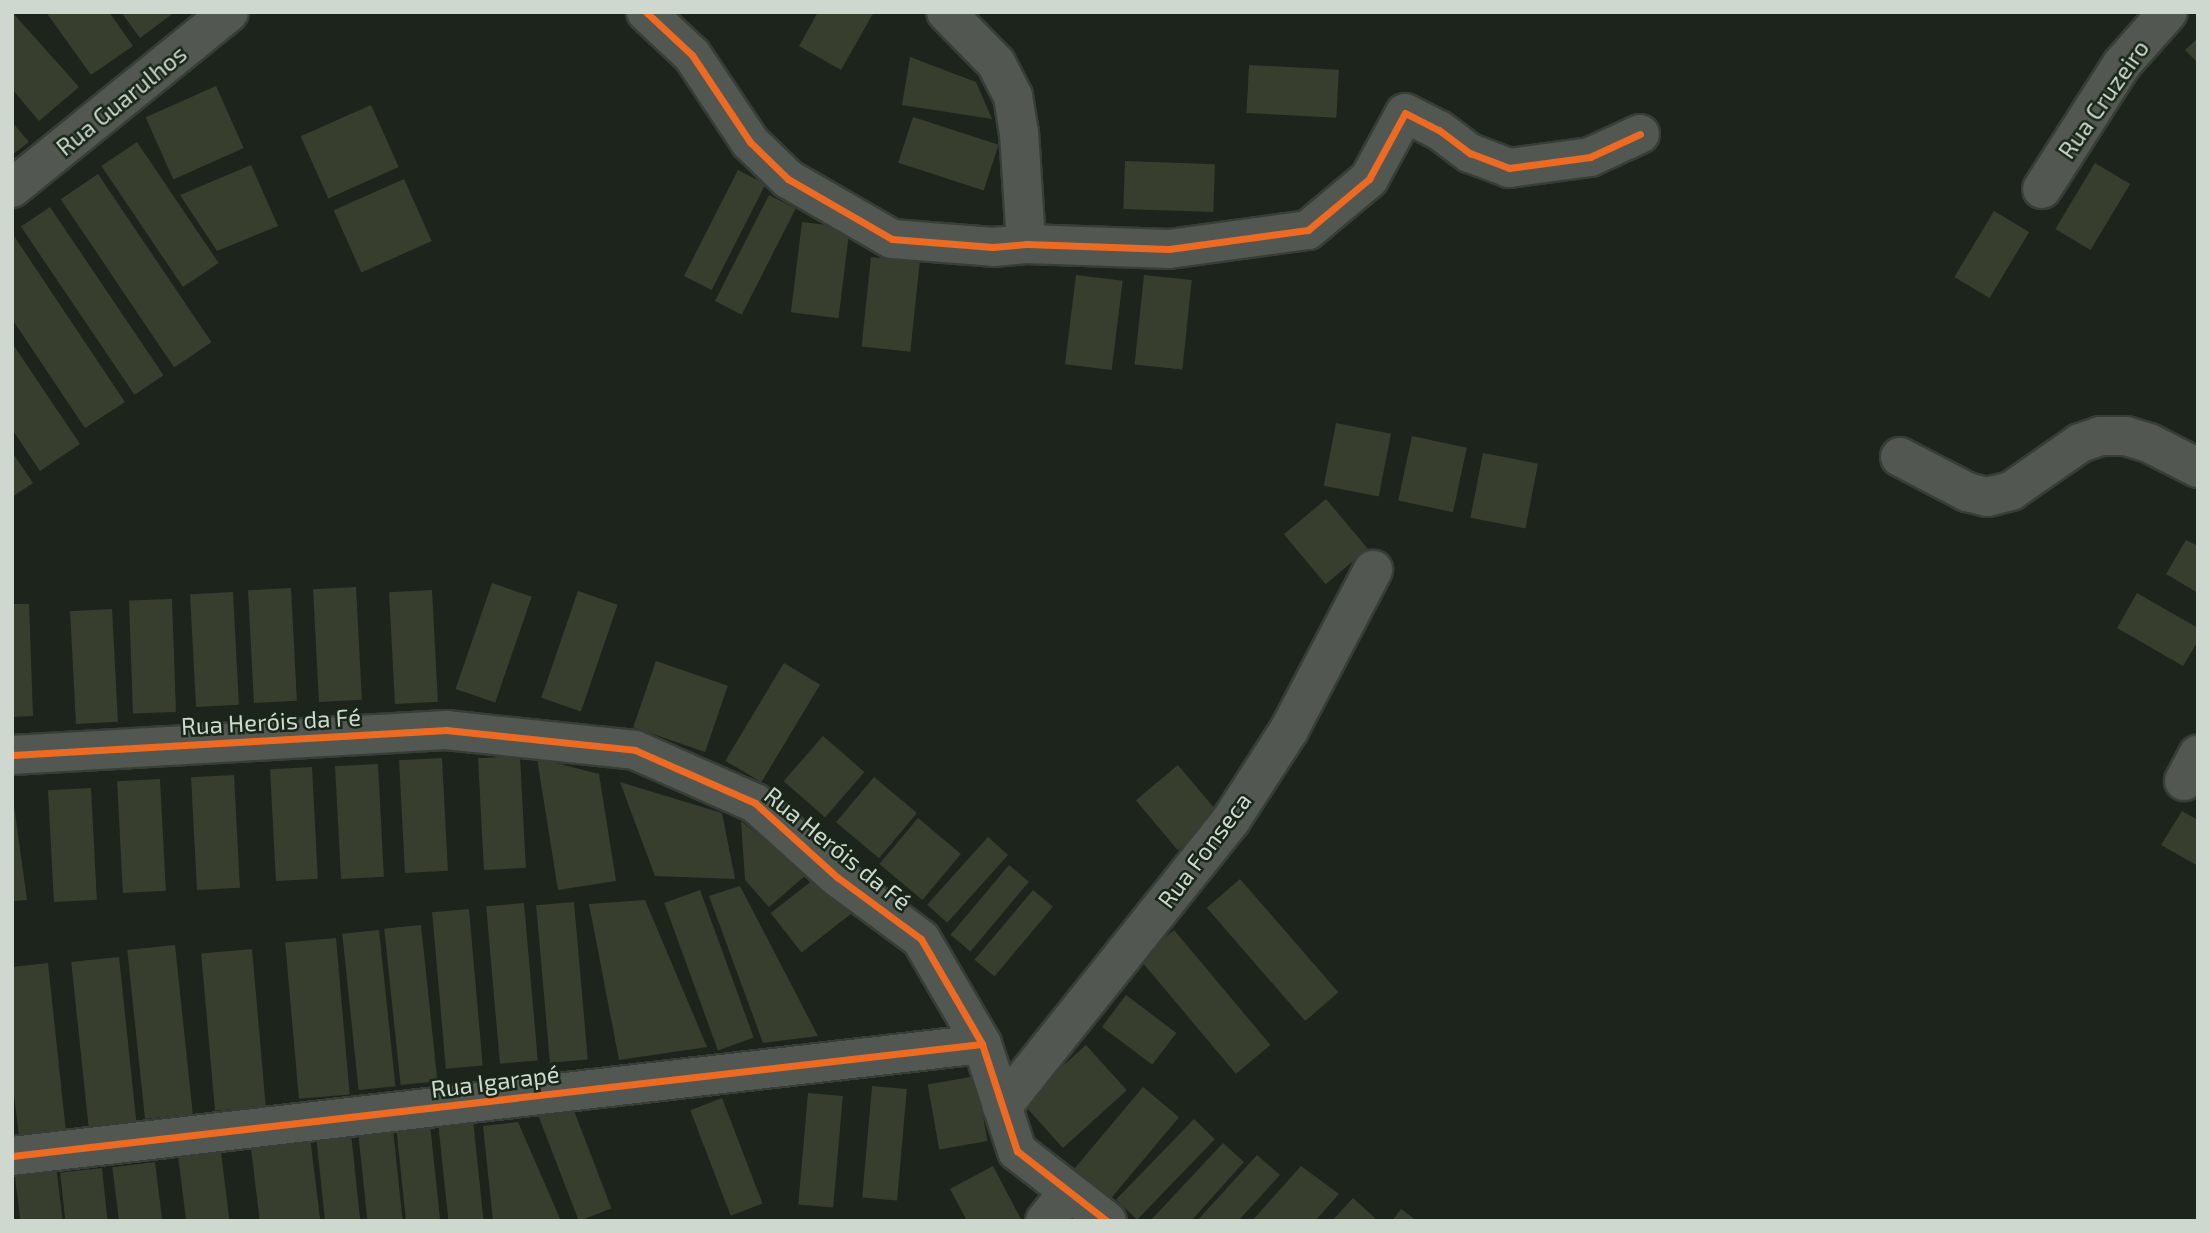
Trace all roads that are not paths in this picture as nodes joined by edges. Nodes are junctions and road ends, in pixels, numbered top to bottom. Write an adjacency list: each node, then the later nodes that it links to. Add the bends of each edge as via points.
1 (229, 12): 6 (street, Rua Guarulhos)
2 (646, 12): 8 (street, via 692,55 750,142 788,179 892,239 993,247)
3 (946, 12): 8 (street, via 996,63 1013,96)
4 (2168, 12): 7 (street, Rua Cruzeiro, via 2122,64)
5 (1640, 134): 8 (street, via 1590,157 1509,168 1470,153 1405,113 1369,179 1308,230 1169,249)
6 (12, 188)
7 (2042, 190)
8 (1027, 244)
9 (1900, 457): 10 (street, via 1967,492 1987,497 2011,491 2080,443 2100,436 2126,436 2149,443)
10 (2198, 468)
11 (1373, 570): 14 (street, Rua Fonseca, via 1289,730 1231,820)
12 (12, 755): 13 (street, Rua Heróis da Fé, via 446,730 635,750 755,803 837,877 921,939)
13 (982, 1044): 14 (street, Rua Heróis da Fé); 15 (street, Rua Igarapé)
14 (1002, 1107): 16 (street, Rua Heróis da Fé, via 1017,1151)
15 (12, 1156)
16 (1057, 1207): 17 (street, Rua Heróis da Fé)
17 (1108, 1221)

